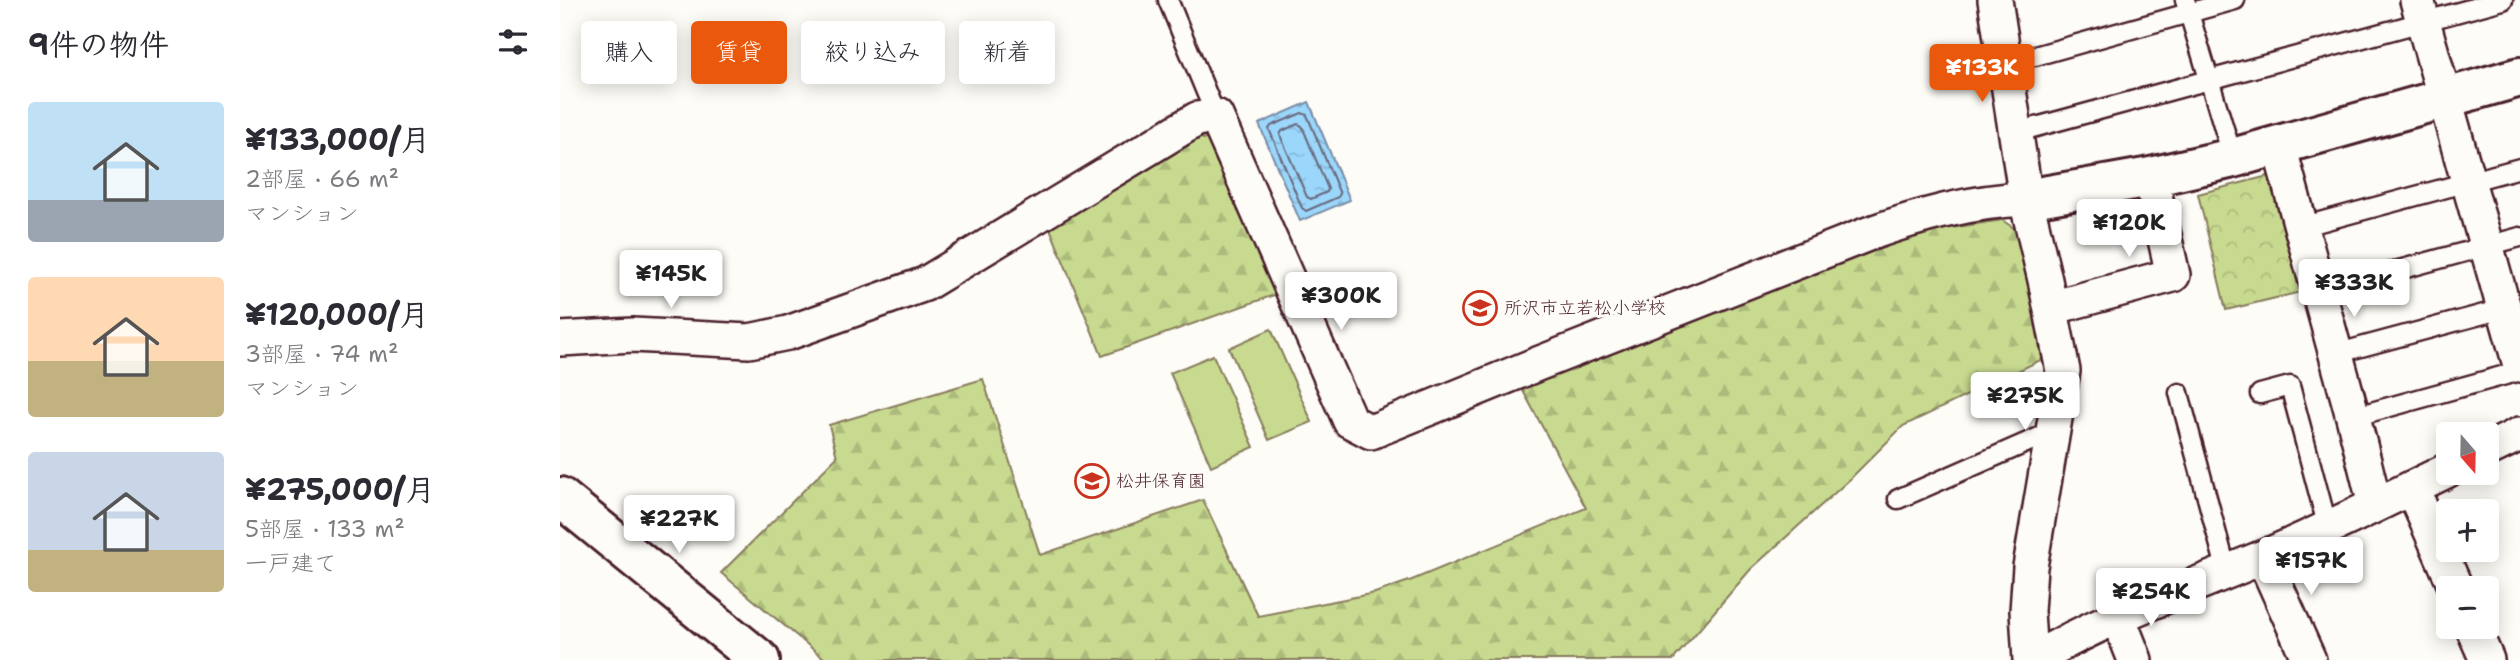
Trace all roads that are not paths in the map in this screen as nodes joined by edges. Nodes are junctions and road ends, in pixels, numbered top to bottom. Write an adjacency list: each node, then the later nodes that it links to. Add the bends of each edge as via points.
1 (1168, 0): 11 (lane)
2 (1995, 0): 12 (street)
3 (2235, 0): 5 (lane)
4 (2503, 0): 6 (lane)
5 (2187, 6): 7 (lane); 9 (lane)
6 (2420, 11): 9 (lane); 10 (street)
7 (2035, 56)
8 (2520, 77): 10 (street)
9 (2211, 79): 12 (lane); 14 (lane)
10 (2445, 98): 13 (street); 17 (street)
11 (1216, 116): 18 (street, via 1350,421 1371,432 1880,230 1962,206); 25 (street, via 1197,120 925,284 788,333 749,341 633,335)
12 (2014, 133): 18 (street)
13 (2279, 146): 14 (street); 19 (street)
14 (2233, 158): 16 (street)
15 (2520, 168): 17 (lane)
16 (2151, 177): 18 (street); 24 (street, via 2173,275)
17 (2468, 182): 19 (lane); 21 (street)
18 (2026, 199): 24 (street)
19 (2301, 227): 22 (street)
20 (2520, 237): 21 (lane)
21 (2485, 246): 22 (lane); 23 (street)
22 (2318, 292): 26 (street)
23 (2511, 306): 26 (lane); 27 (street)
24 (2051, 308): 32 (street, via 2063,371)
25 (560, 339)
26 (2335, 354): 31 (street)
27 (2520, 365)
28 (2520, 371): 31 (lane)
29 (2179, 393): 42 (lane)
30 (2260, 394): 40 (lane, via 2290,386)
31 (2353, 417): 39 (street)
32 (2053, 431): 38 (lane); 47 (street, via 2030,567 2027,611)
33 (2520, 434): 34 (street)
34 (2499, 444)
35 (2436, 476): 36 (street)
36 (2412, 488): 39 (street); 43 (street)
37 (560, 497): 46 (street)
38 (1898, 499)
39 (2375, 505): 40 (street)
40 (2328, 528): 41 (street)
41 (2263, 557): 42 (street); 49 (street)
42 (2227, 572): 44 (street)
43 (2451, 576)
44 (2118, 617): 47 (street); 48 (street)
45 (2478, 639): 50 (street)
46 (760, 660)
47 (2032, 660)
48 (2135, 660)
49 (2309, 660)
50 (2487, 660)

